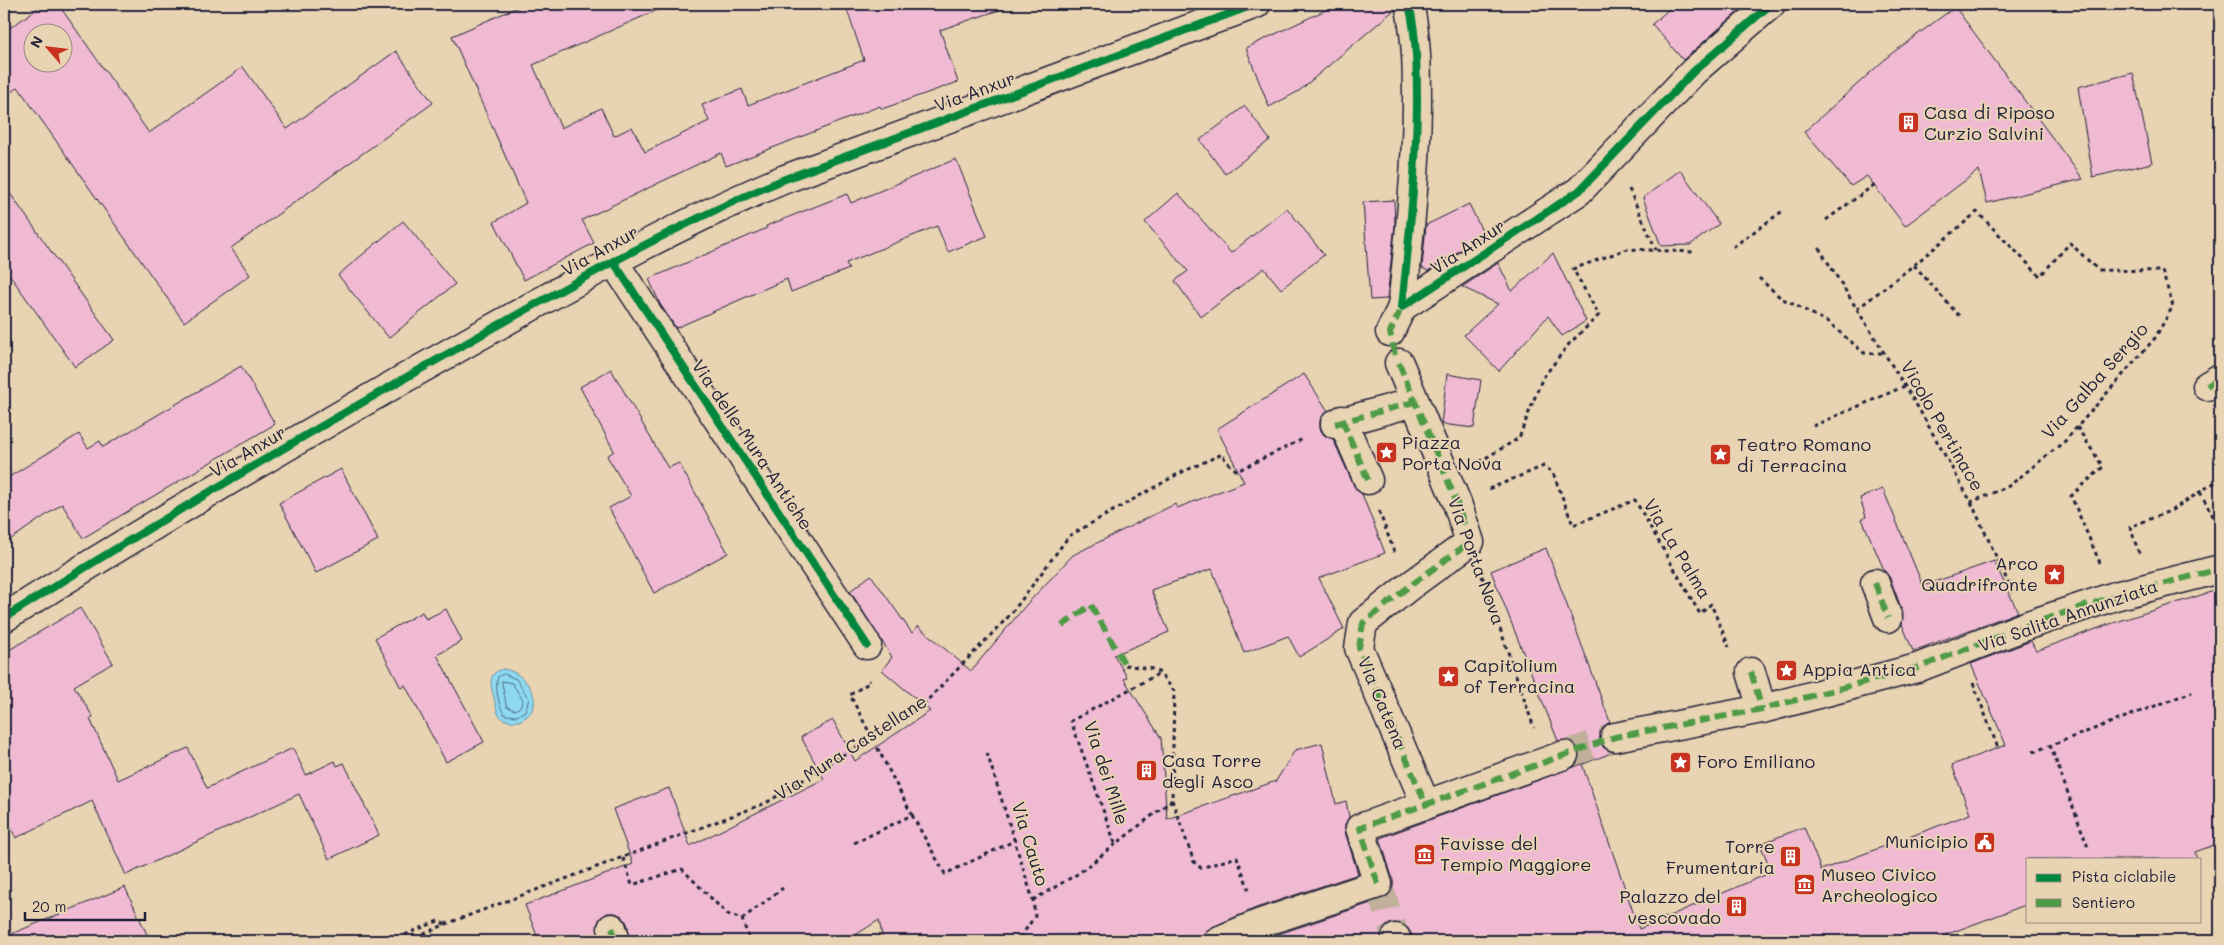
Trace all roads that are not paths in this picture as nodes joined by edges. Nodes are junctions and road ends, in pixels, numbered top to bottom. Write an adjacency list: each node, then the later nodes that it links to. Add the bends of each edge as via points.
1 (1256, 4): 4 (street, Via Anxur, via 777,182)
2 (1409, 4): 5 (street, Via Anxur, via 1414,40 1415,186)
3 (1771, 4): 5 (street, Via Anxur, via 1694,71 1568,199)
4 (613, 261): 11 (street, Via Anxur, via 247,469); 13 (street, Via delle Mura Antiche)
5 (1402, 307): 6 (street, Via Porta Nova, via 1395,350)
6 (1414, 402): 7 (street, via 1339,422); 8 (street, Via Porta Nova)
7 (1368, 480)
8 (1470, 542): 18 (street, Via Catena, via 1363,623 1359,648)
9 (2220, 569): 15 (street, Via Salita Annunziata, via 2115,596 1917,668)
10 (1876, 583): 12 (street)
11 (4, 618)
12 (1888, 618)
13 (867, 645)
14 (1751, 672): 15 (street)
15 (1762, 709): 16 (street, Via Salita Annunziata)
16 (1615, 737)
17 (1555, 759): 18 (street)
18 (1426, 805): 19 (street, via 1360,828 1378,884 1261,923)
19 (1218, 941)

